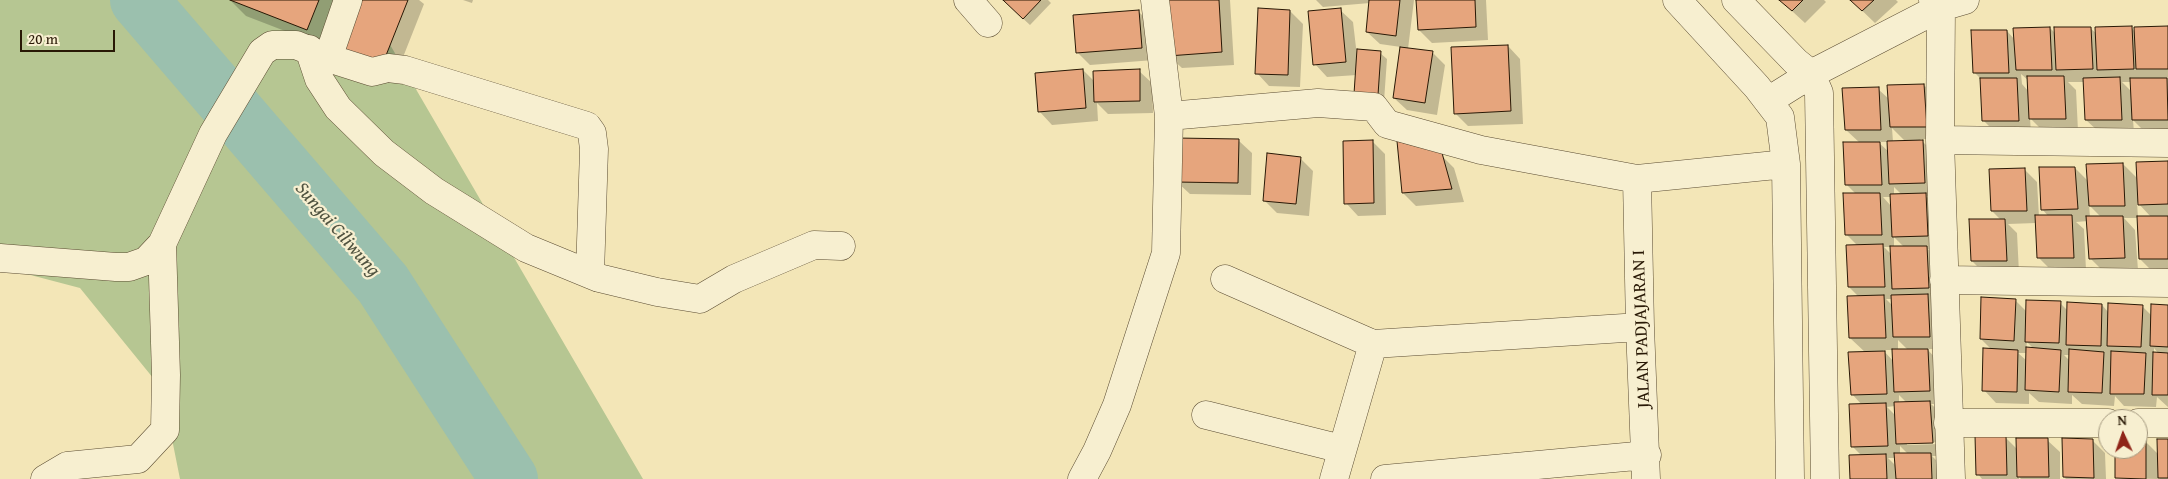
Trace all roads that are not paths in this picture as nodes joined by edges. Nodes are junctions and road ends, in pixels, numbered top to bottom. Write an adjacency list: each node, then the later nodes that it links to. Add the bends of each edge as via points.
1 (348, 0): 8 (street)
2 (968, 0): 7 (street)
3 (1155, 0): 11 (street)
4 (1677, 0): 10 (street)
5 (1736, 0): 9 (street)
6 (1946, 2): 9 (street); 12 (street)
7 (988, 23)
8 (318, 54): 16 (street, via 296,45 272,45 262,52 213,134); 19 (street, via 319,79 338,108 384,153 434,192 526,248); 19 (street, via 372,72 388,68 405,70 587,126 592,133 594,149)
9 (1811, 74): 10 (street); 37 (street, via 1819,93)
10 (1768, 101): 14 (street, via 1780,117)
11 (1169, 116): 15 (street, via 1318,102 1374,107 1387,124 1462,145); 33 (street, via 1166,253 1117,405)
12 (1940, 140): 13 (street); 21 (street)
13 (2168, 143)
14 (1786, 164): 15 (street); 36 (street)
15 (1637, 179): 23 (street, JALAN PADJAJARAN I)
16 (162, 244): 18 (street, via 146,261 129,267); 32 (street, via 165,430 138,459 67,466)
17 (841, 246): 19 (street, via 814,245 734,279 700,299 657,292)
18 (0, 258)
19 (590, 274)
20 (1225, 279): 24 (street)
21 (1944, 280): 22 (street); 26 (street)
22 (2168, 283)
23 (1640, 327): 24 (street); 31 (street, JALAN PADJAJARAN I)
24 (1373, 344): 30 (street)
25 (1206, 415): 30 (street)
26 (1948, 423): 27 (street); 38 (street)
27 (2098, 423)
28 (2148, 423): 29 (street)
29 (2168, 423)
30 (1342, 448): 34 (street)
31 (1647, 467): 35 (street)
32 (45, 479)
33 (1082, 479)
34 (1334, 479)
35 (1385, 479)
36 (1790, 479)
37 (1825, 479)
38 (1951, 479)

